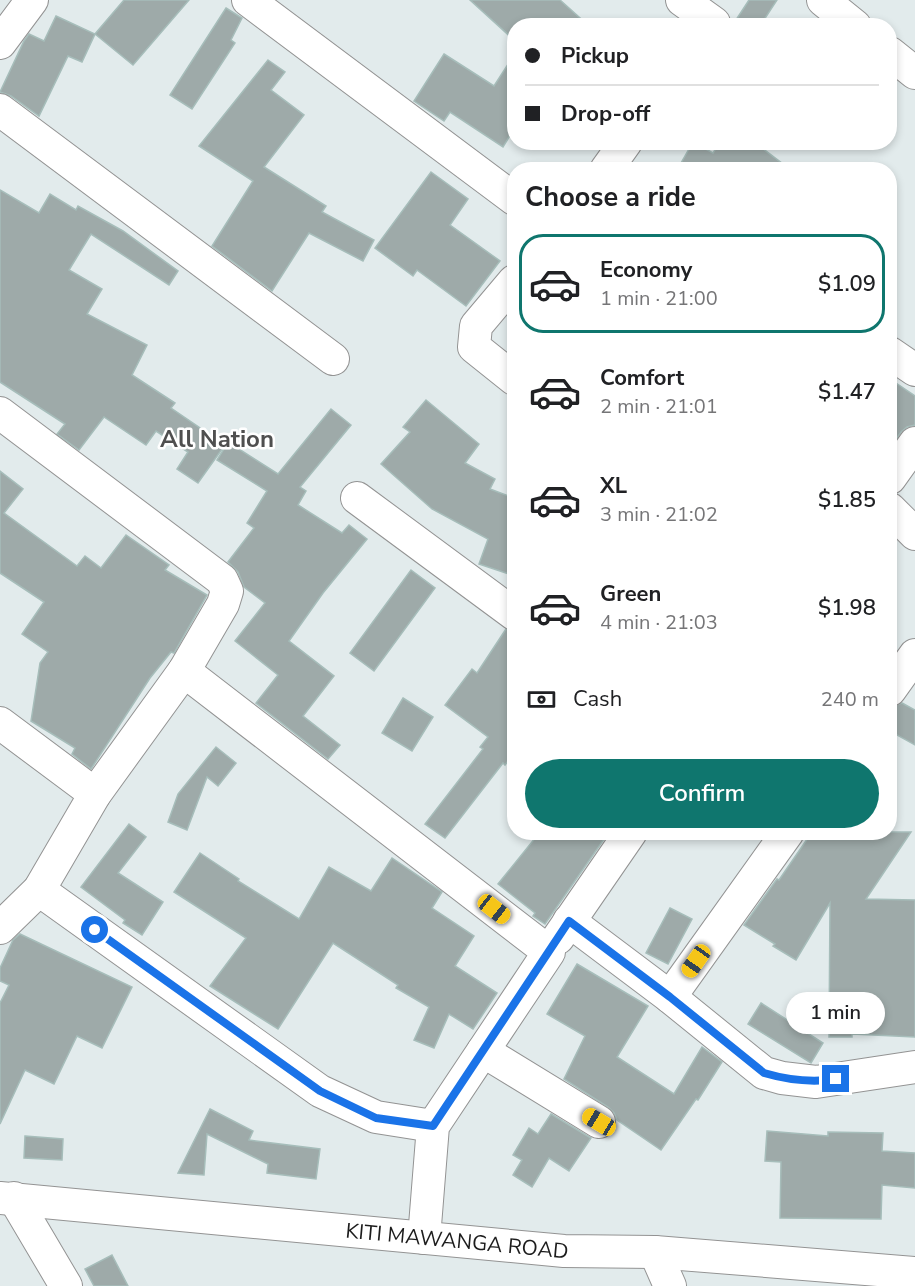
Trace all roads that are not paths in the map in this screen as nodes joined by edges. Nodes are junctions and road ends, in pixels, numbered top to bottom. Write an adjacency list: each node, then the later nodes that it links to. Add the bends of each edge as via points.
1 (32, 0): 7 (street)
2 (248, 0): 11 (street)
3 (682, 0): 5 (street)
4 (823, 0): 6 (street)
5 (717, 16)
6 (845, 18)
7 (0, 43)
8 (897, 59): 9 (street)
9 (915, 73)
10 (0, 110): 14 (street)
11 (507, 194)
12 (507, 289): 16 (street, via 476,326 474,347)
13 (897, 358): 15 (street)
14 (333, 359)
15 (915, 370)
16 (507, 373)
17 (0, 413): 25 (street, via 222,580 227,591 223,604)
18 (915, 442): 19 (street)
19 (897, 468)
20 (357, 498): 23 (street)
21 (897, 515): 22 (street)
22 (915, 534)
23 (507, 609)
24 (915, 655): 26 (street)
25 (184, 671): 28 (street); 34 (street)
26 (897, 680)
27 (0, 723): 28 (street)
28 (95, 794): 31 (street)
29 (625, 840): 32 (street)
30 (782, 840): 35 (street)
31 (39, 890): 33 (street); 39 (street, via 320,1091 376,1118)
32 (569, 921): 34 (street); 35 (street)
33 (0, 928)
34 (549, 952): 36 (street)
35 (670, 997): 37 (street, via 764,1073 816,1082)
36 (483, 1051): 38 (street); 39 (street)
37 (915, 1067)
38 (599, 1122)
39 (433, 1126): 41 (street)
40 (7, 1198): 41 (street, KITI MAWANGA ROAD); 44 (street)
41 (424, 1238): 42 (street, KITI MAWANGA ROAD, via 564,1251)
42 (655, 1252): 43 (street, KITI MAWANGA ROAD); 45 (street)
43 (915, 1273)
44 (66, 1286)
45 (670, 1286)

